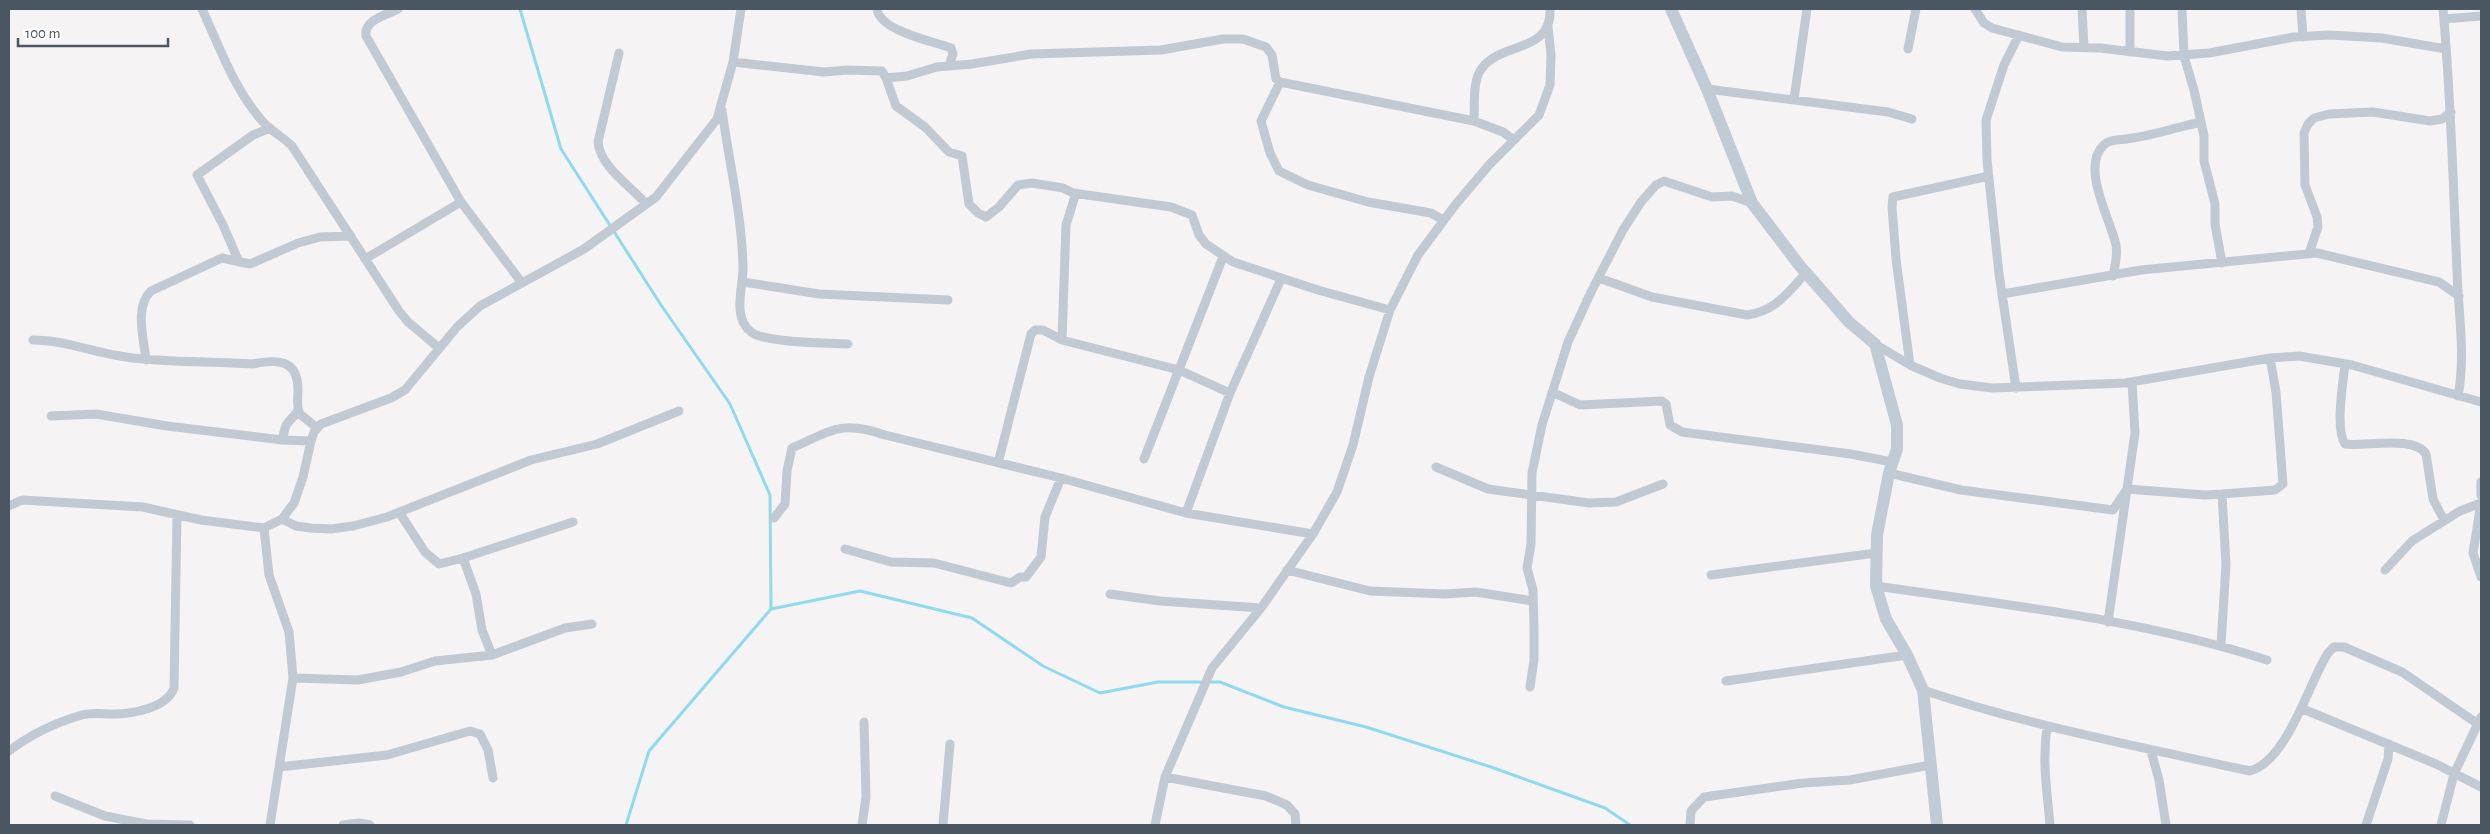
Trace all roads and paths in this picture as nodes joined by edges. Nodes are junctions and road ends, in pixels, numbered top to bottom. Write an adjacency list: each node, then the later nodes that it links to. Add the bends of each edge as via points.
1 (202, 9): 37 (street, via 233,77)
2 (398, 9): 41 (street, via 369,24 366,36)
3 (741, 9): 26 (street)
4 (877, 9): 27 (street, via 879,17 887,24 951,48 953,54)
5 (1550, 9): 17 (street)
6 (1671, 9): 30 (street)
7 (1807, 9): 31 (street)
8 (1916, 9): 22 (street)
9 (1975, 9): 18 (street, via 1984,23 1992,28)
10 (2082, 9): 20 (street)
11 (2130, 9): 23 (street)
12 (2182, 9): 25 (street)
13 (2301, 9): 19 (street)
14 (2443, 9): 16 (street)
15 (2481, 16): 16 (street)
16 (2444, 20): 21 (street)
17 (1548, 27): 35 (street, via 1534,40 1489,60 1481,69 1475,91); 38 (street, via 1552,55 1550,85 1539,115)
18 (2019, 35): 20 (street, via 2048,45); 39 (street, via 2001,72 1986,120)
19 (2303, 36): 21 (street, via 2353,36); 25 (street)
20 (2084, 48): 23 (street)
21 (2446, 49): 33 (street)
22 (1908, 50)
23 (2130, 52): 25 (street)
24 (619, 53): 43 (street, via 598,150)
25 (2184, 56): 36 (street)
26 (733, 62): 28 (street, via 824,72 882,71); 32 (street)
27 (949, 65): 28 (street); 29 (street, via 1031,54 1160,50 1212,39 1243,39 1266,48 1272,56 1276,79)
28 (886, 78): 40 (street, via 896,106 925,126 949,152 962,156 969,204 978,213 986,217 1018,185 1040,184)
29 (1280, 82): 35 (street); 44 (street, via 1262,121 1278,171 1308,185 1368,202 1431,213)
30 (1707, 89): 31 (street); 42 (street)
31 (1794, 99): 34 (street, via 1888,112)
32 (722, 107): 43 (street, via 713,126 674,177); 56 (street, via 741,218)
33 (2451, 112): 46 (street, via 2442,119 2430,121 2373,112 2314,118 2304,133 2305,185 2318,227); 54 (street)
34 (1912, 119)
35 (1474, 121): 38 (street, via 1503,132)
36 (2201, 122): 50 (street, via 2204,161 2215,204); 52 (street, via 2140,138 2113,141 2105,144 2097,157 2100,201 2116,246)
37 (270, 128): 45 (street, via 292,146); 49 (street, via 253,135 197,175)
38 (1514, 140): 44 (street)
39 (1989, 176): 59 (street); 71 (street, via 1895,196 1892,200)
40 (1076, 194): 47 (street, via 1188,212 1192,214 1199,235 1206,244); 64 (street, via 1066,225)
41 (461, 202): 48 (street); 58 (street)
42 (1752, 203): 51 (street); 53 (street, via 1660,182 1640,202)
43 (646, 204): 58 (street, via 584,249)
44 (1444, 220): 62 (street, via 1418,256)
45 (352, 236): 48 (street); 49 (street, via 320,237 250,264)
46 (2309, 253): 50 (street); 57 (street, via 2317,252)
47 (1223, 257): 55 (street); 72 (street)
48 (365, 259): 67 (street, via 408,322)
49 (239, 262): 69 (street, via 222,258 165,282 147,294 141,317)
50 (2222, 263): 52 (street, via 2142,270)
51 (1806, 273): 53 (street, via 1774,307 1747,315 1652,297); 66 (street, via 1849,322)
52 (2113, 276): 59 (street)
53 (1599, 278): 76 (street, via 1568,342)
54 (2457, 278): 57 (street); 60 (street)
55 (1282, 279): 62 (street); 77 (street)
56 (743, 282): 61 (street, via 819,294); 65 (street, via 740,312 751,332 764,338)
57 (2439, 282): 60 (street)
58 (522, 283): 67 (street, via 480,306)
59 (2002, 294): 75 (street)
60 (2459, 296): 73 (street)
61 (948, 300)
62 (1390, 310): 107 (street, via 1337,492)
63 (33, 340): 69 (street, via 53,340 91,352)
64 (1062, 340): 72 (street); 87 (street, via 1043,330 1035,330 1031,334)
65 (848, 344)
66 (1875, 344): 71 (street); 89 (street, via 1897,425 1897,449)
67 (439, 348): 83 (street, via 405,390)
68 (2270, 358): 70 (street, via 2307,357); 74 (street); 95 (street, via 2283,484 2275,490)
69 (146, 360): 80 (street, via 253,364 270,361 286,364 292,368 297,380)
70 (2345, 364): 78 (street); 104 (street, via 2342,440 2345,444 2405,443 2423,449 2433,500)
71 (1910, 365): 75 (street, via 1960,384)
72 (1179, 370): 77 (street); 86 (street)
73 (2461, 381): 78 (street); 79 (street)
74 (2132, 382): 75 (street); 93 (street, via 2135,433)
75 (2016, 388)
76 (1552, 392): 89 (street, via 1580,405 1662,401 1666,404 1670,425 1682,432 1851,454); 94 (street, via 1535,455)
77 (1230, 393): 100 (street)
78 (2458, 396): 79 (street)
79 (2478, 401)
80 (298, 411): 83 (street); 84 (street, via 286,425)
81 (679, 411): 99 (street, via 596,444 531,460)
82 (51, 416): 84 (street, via 96,414)
83 (317, 428): 85 (street)
84 (282, 440): 85 (street)
85 (311, 441): 103 (street, via 294,503)
86 (1144, 459)
87 (998, 463): 90 (street); 102 (street, via 861,427 834,428 792,448 785,504)
88 (1436, 467): 94 (street, via 1488,489)
89 (1890, 468): 93 (street, via 1961,490 2113,510); 109 (street)
90 (1061, 478): 100 (street); 108 (street, via 1045,516 1041,557 1026,577 1011,583 934,563 890,562)
91 (2481, 482): 96 (street)
92 (1663, 484): 94 (street, via 1616,502 1589,503)
93 (2127, 488): 95 (street); 119 (street)
94 (1532, 494): 117 (street, via 1527,568)
95 (2222, 494): 121 (street, via 2226,565)
96 (2481, 495)
97 (2481, 503): 104 (street); 114 (street, via 2473,553)
98 (9, 506): 101 (street, via 22,500 143,507)
99 (399, 512): 103 (street, via 331,529 296,526); 110 (street, via 425,552 439,564)
100 (1186, 513): 107 (street)
101 (177, 515): 106 (street); 135 (street, via 172,695 141,710 82,715 36,734)
102 (774, 518)
103 (282, 519): 106 (street)
104 (2444, 520): 112 (street, via 2412,541)
105 (573, 522): 110 (street)
106 (264, 528): 125 (street, via 269,575 289,632)
107 (1313, 534): 111 (street)
108 (845, 549)
109 (1876, 553): 113 (street); 115 (street)
110 (463, 558): 122 (street)
111 (1287, 570): 117 (street, via 1370,591 1476,592); 118 (street)
112 (2385, 570)
113 (1711, 575)
114 (2481, 577)
115 (1876, 586): 119 (street); 123 (street, via 1886,619)
116 (1110, 594): 118 (street)
117 (1533, 601): 127 (street, via 1534,660)
118 (1261, 608): 140 (street, via 1212,668)
119 (2108, 622): 121 (street)
120 (592, 624): 122 (street, via 565,628)
121 (2224, 646): 124 (street)
122 (492, 655): 125 (street, via 435,661 401,672 358,680)
123 (1907, 655): 126 (street); 128 (street)
124 (2267, 660)
125 (293, 678): 138 (street)
126 (1726, 681)
127 (1530, 687)
128 (1923, 690): 132 (street); 137 (street)
129 (2303, 709): 130 (street, via 2328,653 2334,647 2344,647 2402,672); 134 (street); 136 (street, via 2266,764 2250,771)
130 (2480, 720): 139 (street)
131 (864, 722): 148 (street, via 866,797)
132 (2047, 727): 136 (street); 154 (street, via 2044,777)
133 (950, 744): 149 (street)
134 (2389, 744): 139 (street); 156 (street, via 2388,759)
135 (9, 751)
136 (2150, 751): 155 (street, via 2159,780)
137 (1930, 765): 152 (street, via 1850,780 1704,797 1691,811); 153 (street)
138 (279, 767): 141 (street, via 394,754 470,732 480,734 488,750); 145 (street)
139 (2454, 774): 142 (street); 157 (street)
140 (1166, 777): 150 (street); 151 (street, via 1278,800 1295,814)
141 (493, 778)
142 (2481, 787)
143 (55, 796): 144 (street, via 105,816 146,824)
144 (190, 825)
145 (270, 825)
146 (343, 825): 147 (street)
147 (370, 825)
148 (862, 825)
149 (943, 825)
150 (1154, 825)
151 (1296, 825)
152 (1690, 825)
153 (1937, 825)
154 (2050, 825)
155 (2166, 825)
156 (2366, 825)
157 (2441, 825)

